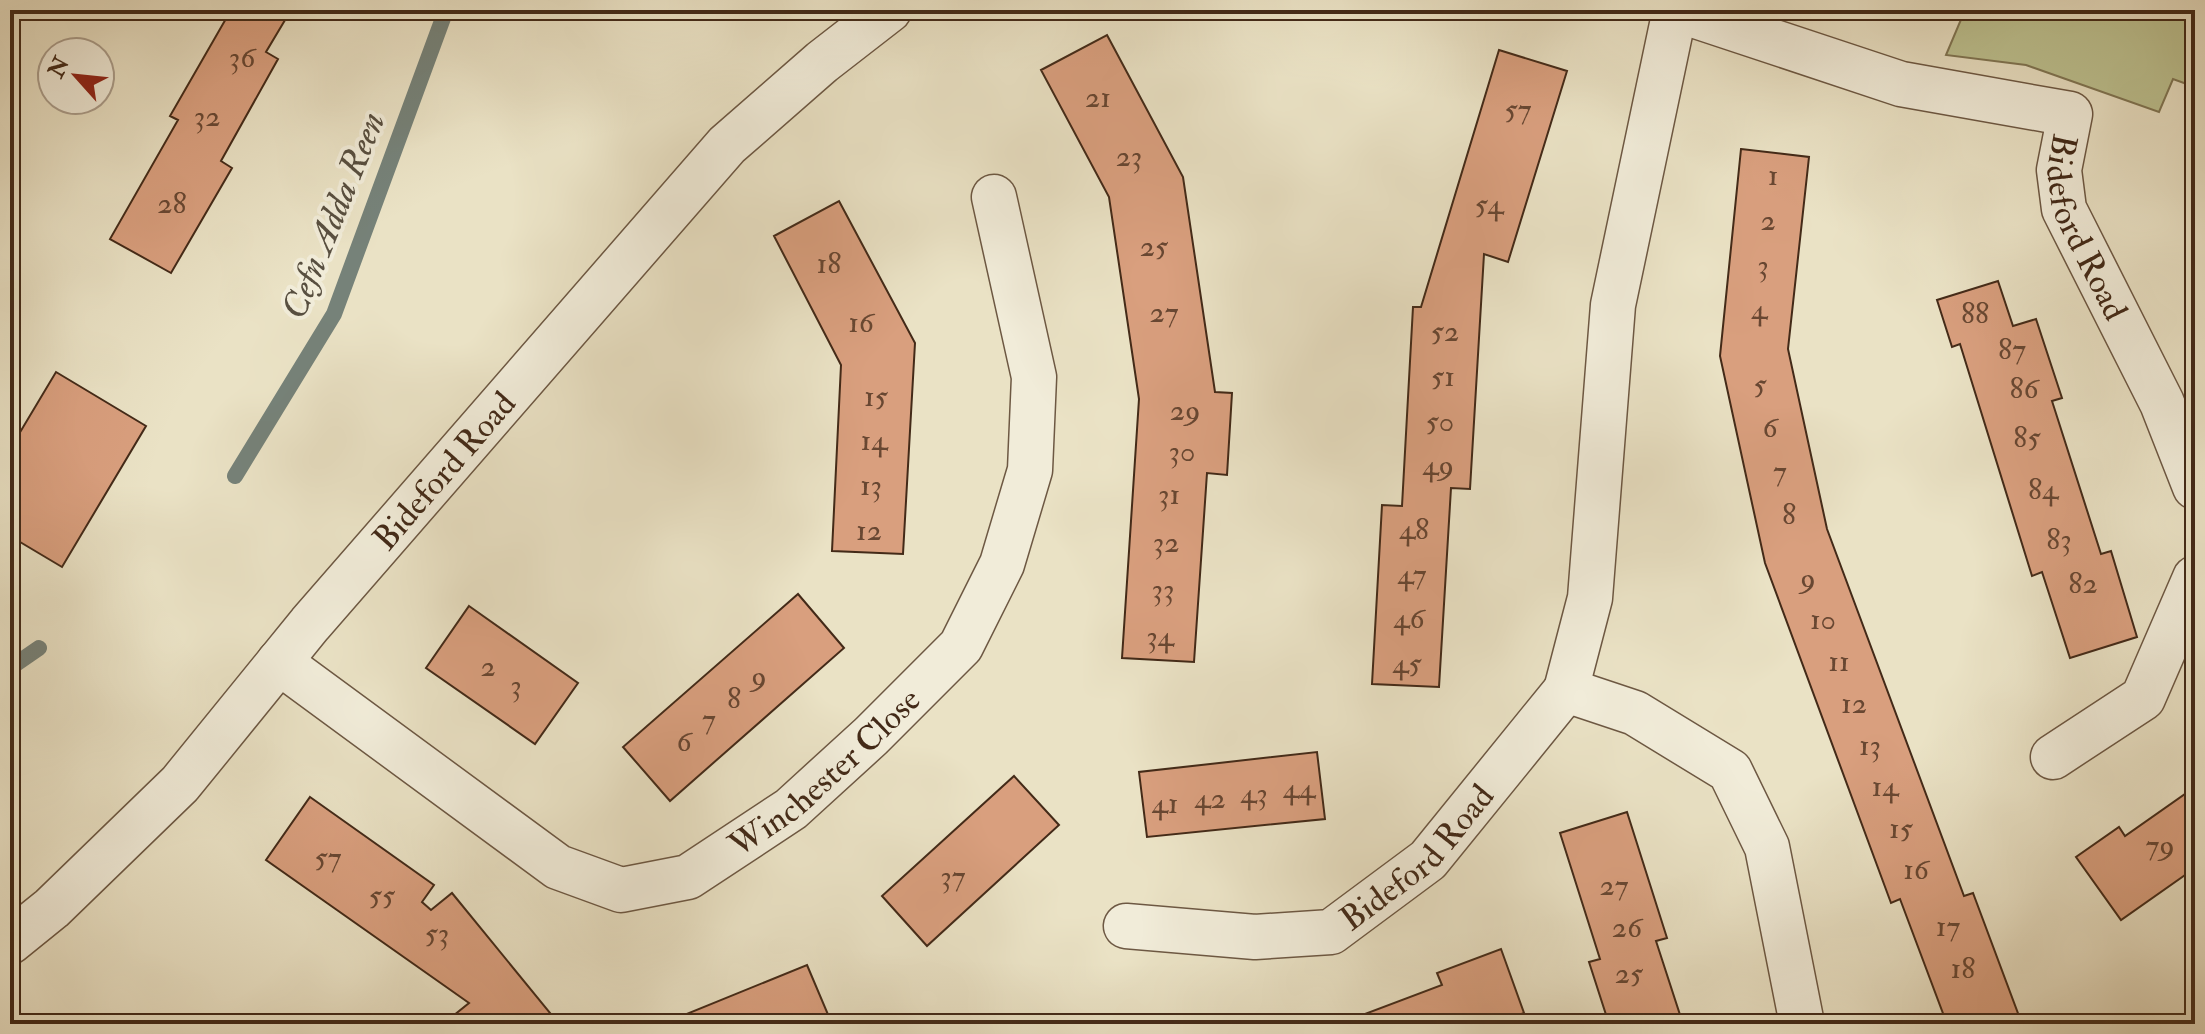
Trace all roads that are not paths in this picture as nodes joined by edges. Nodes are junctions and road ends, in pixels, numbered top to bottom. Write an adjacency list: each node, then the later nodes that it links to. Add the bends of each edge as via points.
1 (889, 10): 6 (street, Bideford Road, via 727,145)
2 (1676, 10): 4 (street, Bideford Road, via 1901,84 2070,114 2059,170 2064,209 2162,403); 7 (street, Bideford Road, via 1613,305 1590,598)
3 (994, 197): 6 (street, Winchester Close, via 1034,377 1030,470 1002,564 961,646 882,725 791,809 688,877 621,890 558,867)
4 (2195, 487)
5 (2195, 578): 8 (street, via 2143,698)
6 (279, 662): 10 (street, Bideford Road, via 180,784)
7 (1566, 690): 9 (street, Bideford Road, via 1428,860 1331,932 1255,937); 11 (street, via 1635,713 1730,771 1767,847)
8 (2053, 757)
9 (1126, 926)
10 (10, 942)
11 (1802, 1024)

